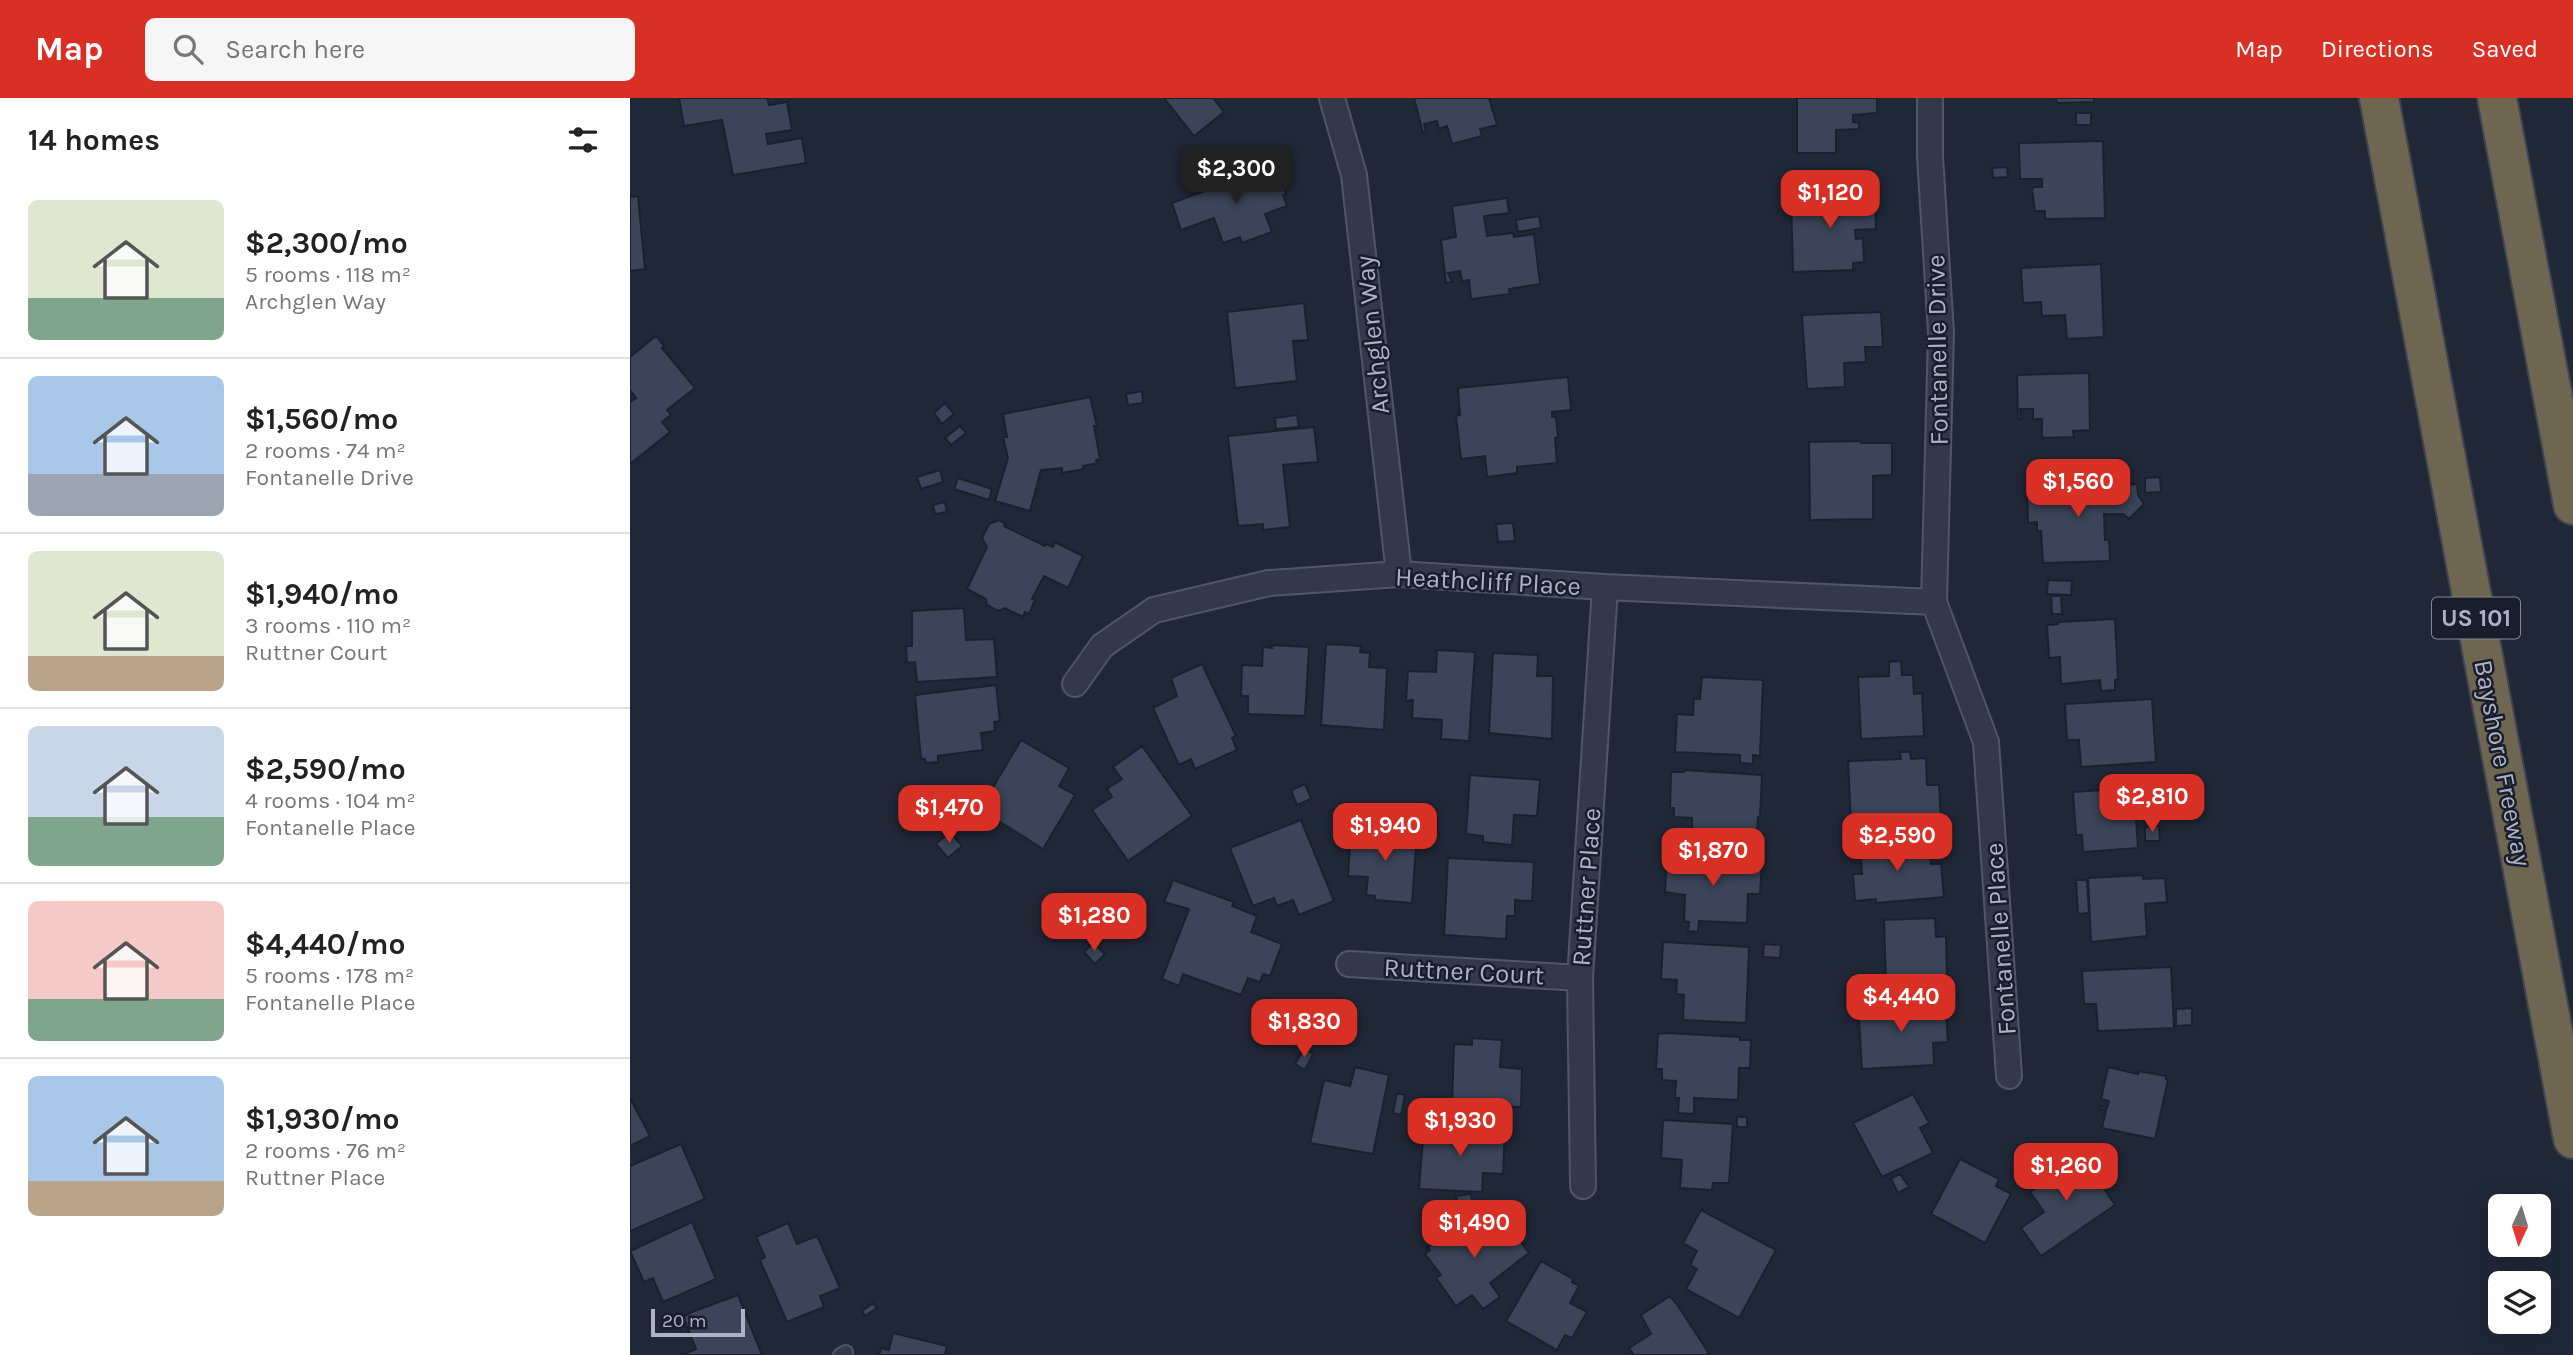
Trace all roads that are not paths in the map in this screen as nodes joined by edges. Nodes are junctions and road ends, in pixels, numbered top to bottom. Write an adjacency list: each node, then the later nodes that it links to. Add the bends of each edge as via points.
1 (1332, 98): 6 (street, Archglen Way, via 1354,175)
2 (1930, 98): 8 (street, Fontanelle Drive, via 1941,333)
3 (2379, 98): 13 (highway, Bayshore Freeway / US 101)
4 (2497, 98): 5 (highway)
5 (2573, 505)
6 (1399, 575): 7 (street, Heathcliff Place); 9 (street, Heathcliff Place, via 1269,583 1154,610 1102,646)
7 (1605, 587): 8 (street, Heathcliff Place); 11 (street, Ruttner Place)
8 (1934, 602): 12 (street, Fontanelle Place, via 1986,742)
9 (1075, 684)
10 (1349, 964): 11 (street, Ruttner Court)
11 (1580, 978): 14 (street, Ruttner Place)
12 (2009, 1076)
13 (2573, 1139)
14 (1583, 1186)

